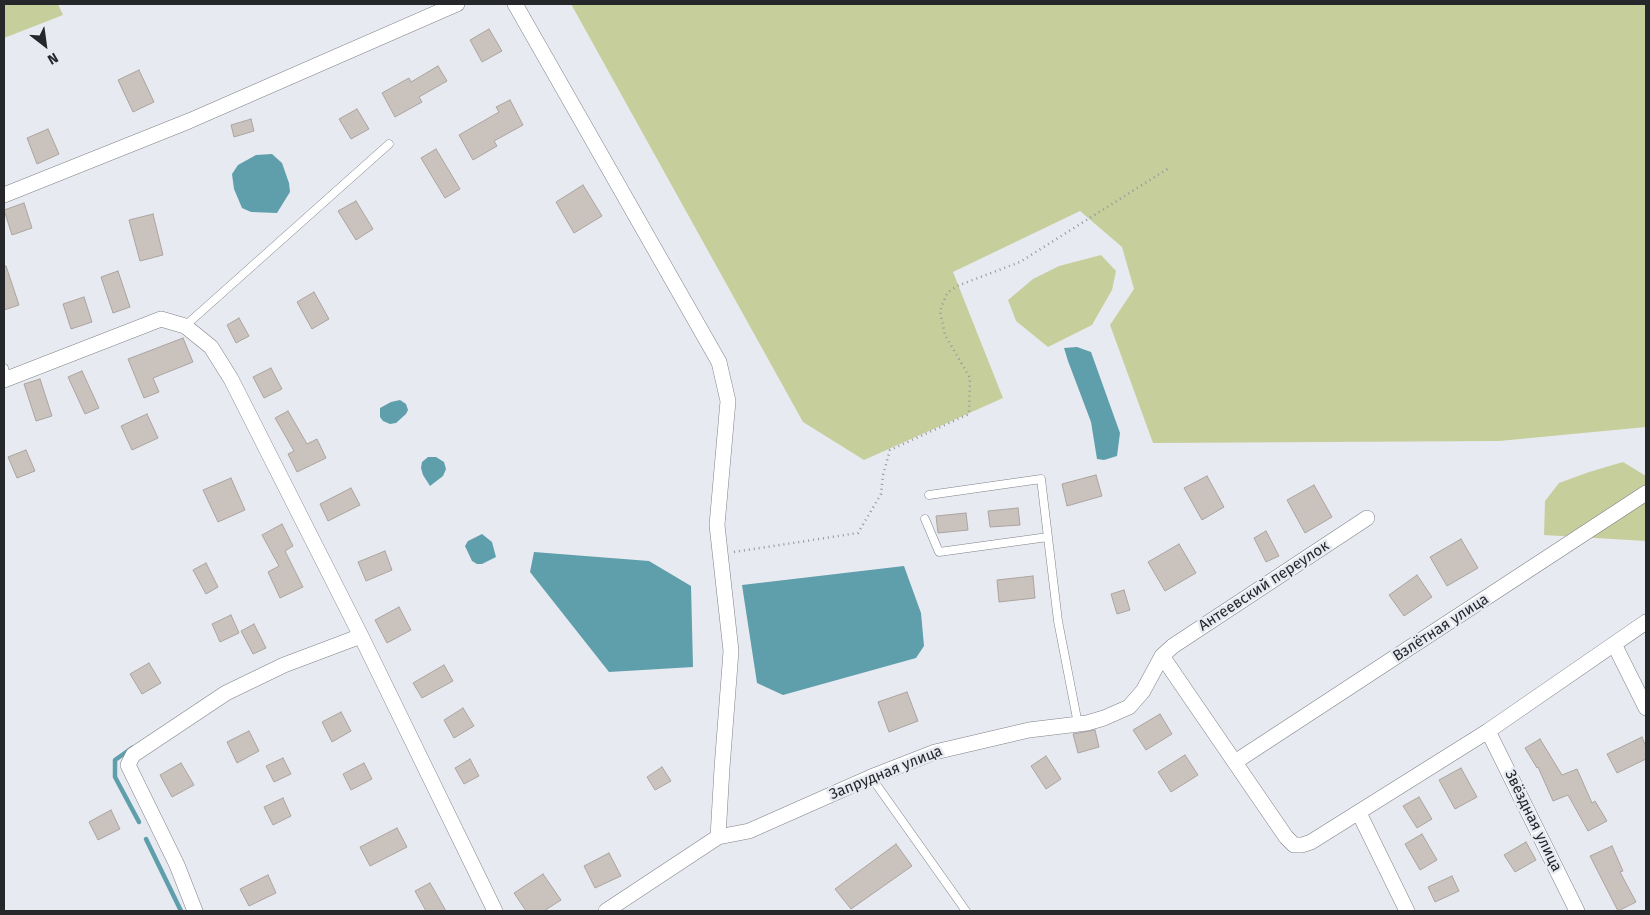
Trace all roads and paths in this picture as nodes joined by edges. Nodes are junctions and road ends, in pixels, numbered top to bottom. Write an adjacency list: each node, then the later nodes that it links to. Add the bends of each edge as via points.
1 (457, 4): 5 (street, via 189,121)
2 (515, 4): 13 (street, via 720,362 728,401 717,525)
3 (389, 144): 6 (lane)
4 (1169, 168): 13 (path, via 1020,262 957,286 947,293 940,311 945,335 970,378 969,414 890,450 881,494 858,533)
5 (4, 195)
6 (185, 326): 7 (street, via 160,318); 15 (street, via 211,346 232,379)
7 (5, 375)
8 (1646, 493): 21 (street, Взлётная улица)
9 (929, 496): 12 (lane, via 1041,479)
10 (1366, 518): 17 (street, Антеевский переулок)
11 (924, 519): 12 (lane, via 939,552)
12 (1048, 537): 19 (lane, via 1058,621)
13 (720, 554): 24 (street, via 732,651)
14 (1646, 622): 16 (street)
15 (361, 636): 25 (street, via 284,665 226,693 133,754 128,765 177,865); 26 (street)
16 (1614, 644): 18 (street); 20 (street)
17 (1162, 656): 19 (street, Запрудная улица, via 1143,691 1130,707); 21 (street)
18 (1646, 708)
19 (1078, 724): 22 (street, Запрудная улица, via 1029,730 935,752)
20 (1488, 732): 23 (street); 30 (street, Звёздная улица)
21 (1235, 762): 23 (street, via 1294,845 1311,842)
22 (871, 777): 24 (street, Запрудная улица, via 748,831); 28 (lane)
23 (1359, 813): 29 (street)
24 (718, 837): 27 (street, Запрудная улица)
25 (195, 911)
26 (495, 911)
27 (606, 911)
28 (966, 911)
29 (1407, 911)
30 (1577, 911)

